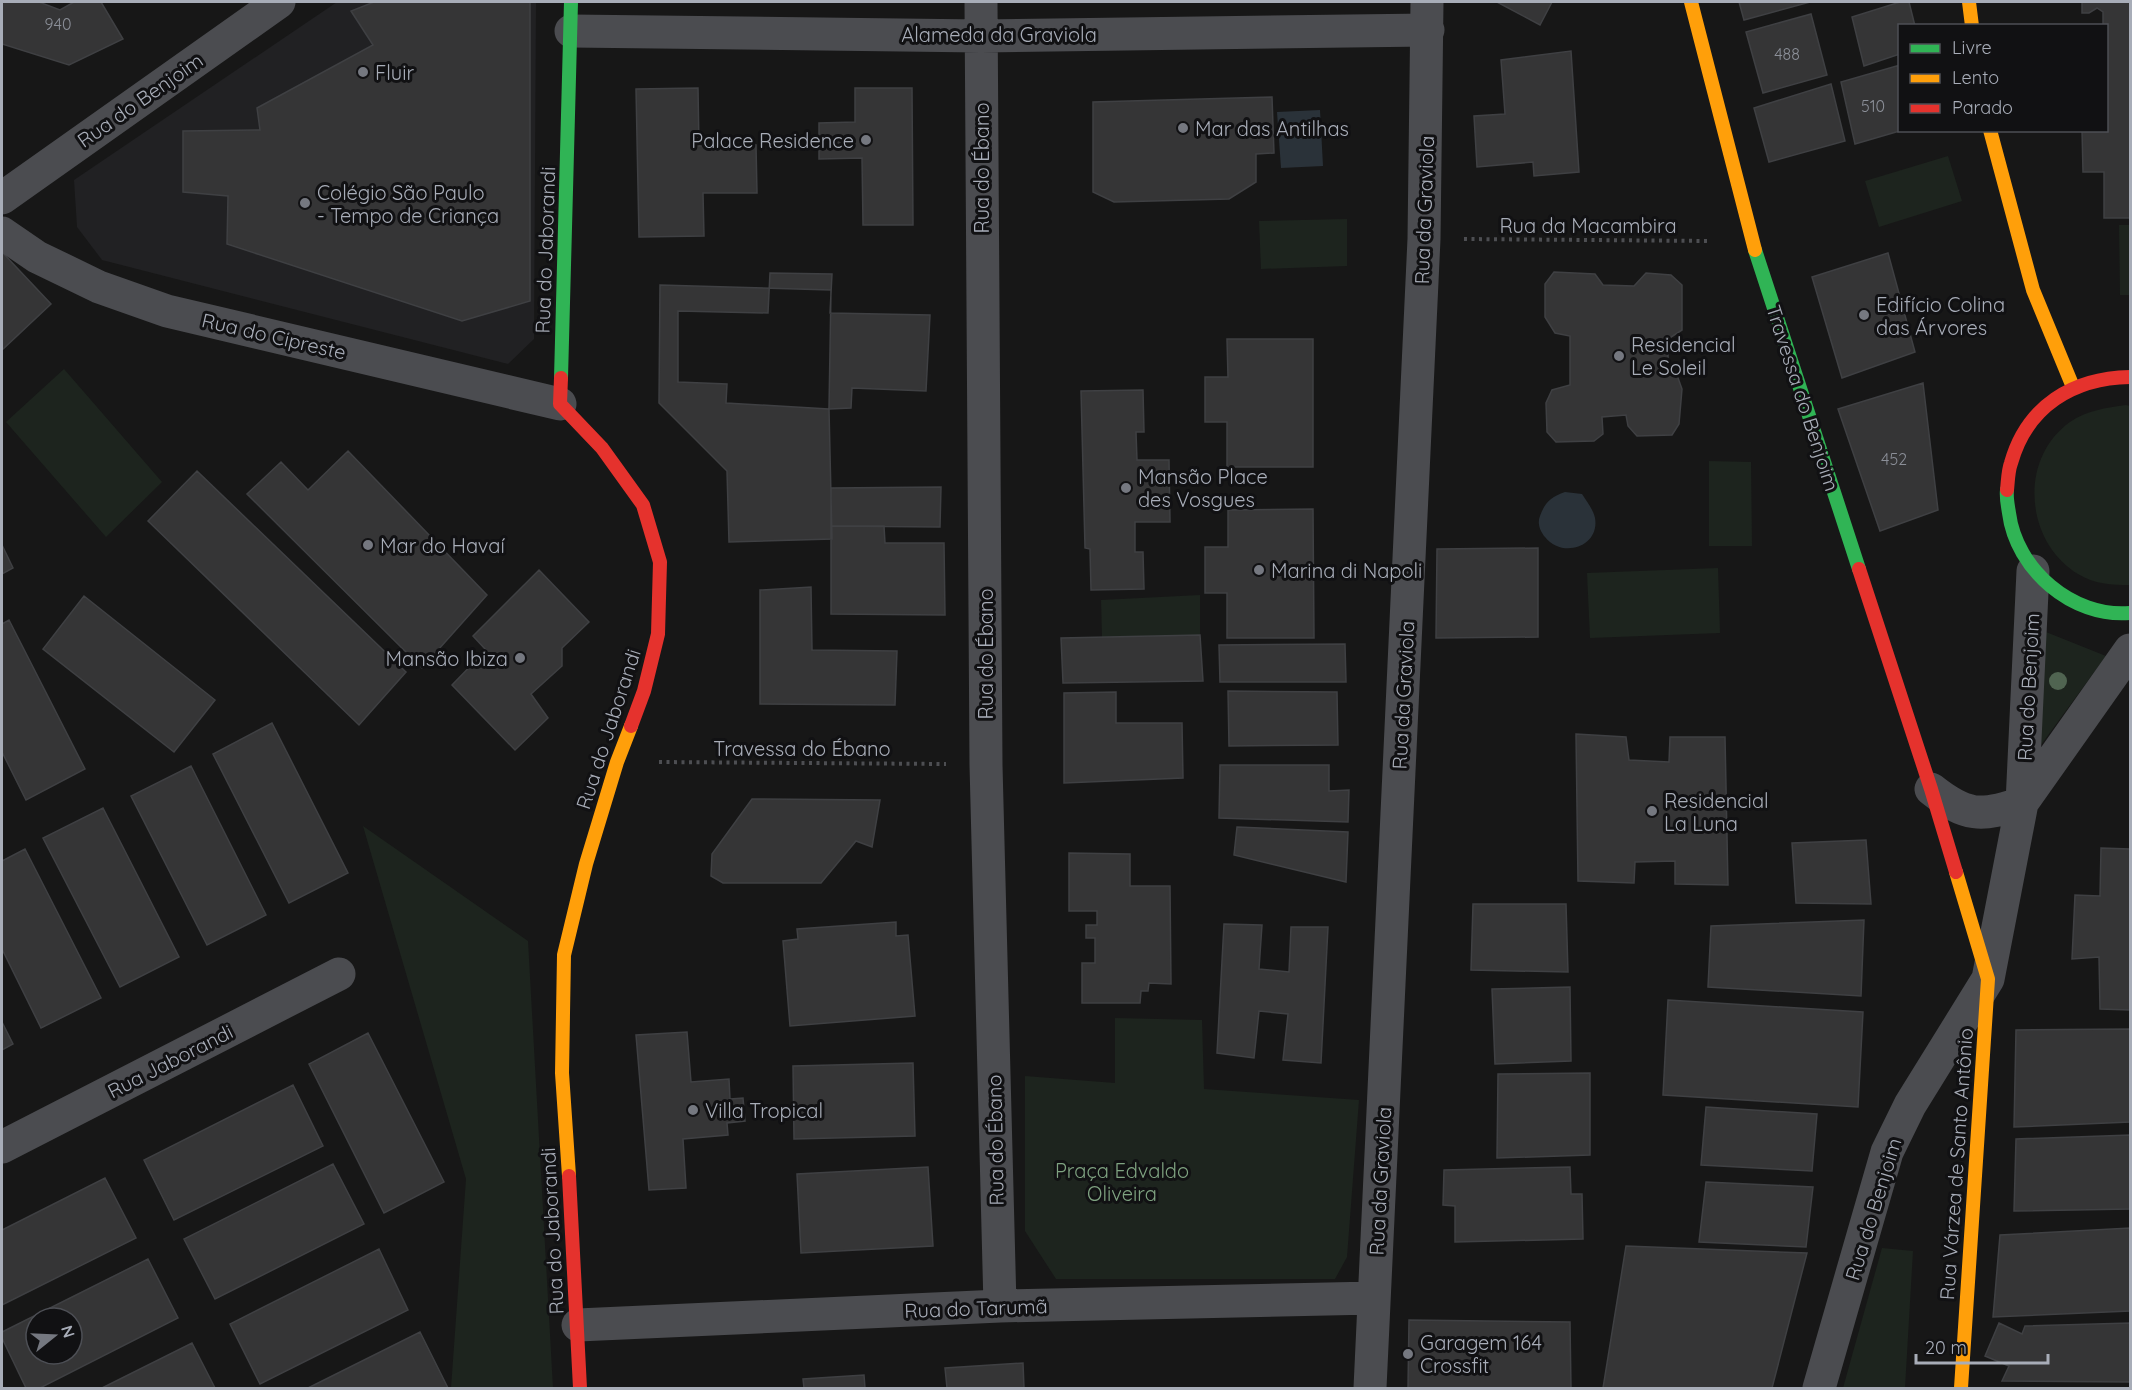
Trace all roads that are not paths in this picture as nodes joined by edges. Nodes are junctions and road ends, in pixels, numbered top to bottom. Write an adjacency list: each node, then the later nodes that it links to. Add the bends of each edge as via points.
1 (279, 2): 10 (street, Rua do Benjoim)
2 (981, 2): 8 (street, Rua do Ébano)
3 (1691, 2): 18 (street, Travessa do Benjoim, via 1752,241)
4 (1969, 2): 7 (street)
5 (571, 16): 8 (street, Alameda da Graviola); 14 (street, Rua do Jaborandi)
6 (1427, 16): 8 (street, Alameda da Graviola); 23 (street, Rua da Graviola, via 1424,239)
7 (1972, 24)
8 (981, 36): 24 (street, Rua do Ébano, via 986,765)
9 (1991, 132): 13 (street, via 2033,290)
10 (2, 198)
11 (2, 233): 14 (street, Rua do Cipreste, via 37,257 99,287 167,311)
12 (2130, 377): 13 (street, via 2107,377)
13 (2073, 387): 15 (street, via 2043,407 2021,435 2008,469 2006,505 2014,540)
14 (560, 404): 25 (street, Rua do Jaborandi, via 602,448 643,505 660,562 658,634 644,691 617,762 586,864 564,955 562,1073)
15 (2033, 571): 16 (street, via 2059,594 2091,609); 19 (street, Rua do Benjoim)
16 (2130, 613)
17 (2130, 650): 19 (street, Rua do Benjoim)
18 (1931, 789): 19 (street, via 1951,805 1970,812 1994,813); 21 (street, Travessa do Benjoim)
19 (2022, 802): 21 (street, Rua do Benjoim)
20 (339, 974): 22 (street, Rua Jaborandi)
21 (1988, 979): 28 (street, Rua do Benjoim, via 1910,1105 1887,1152); 29 (street, Rua Várzea de Santo Antônio)
22 (2, 1147)
23 (1374, 1298): 24 (street, Rua do Tarumã); 27 (street, Rua da Graviola)
24 (1000, 1306): 25 (street, Rua do Tarumã)
25 (578, 1325): 26 (street, Rua do Jaborandi)
26 (580, 1389)
27 (1370, 1389)
28 (1819, 1389)
29 (1960, 1389)

